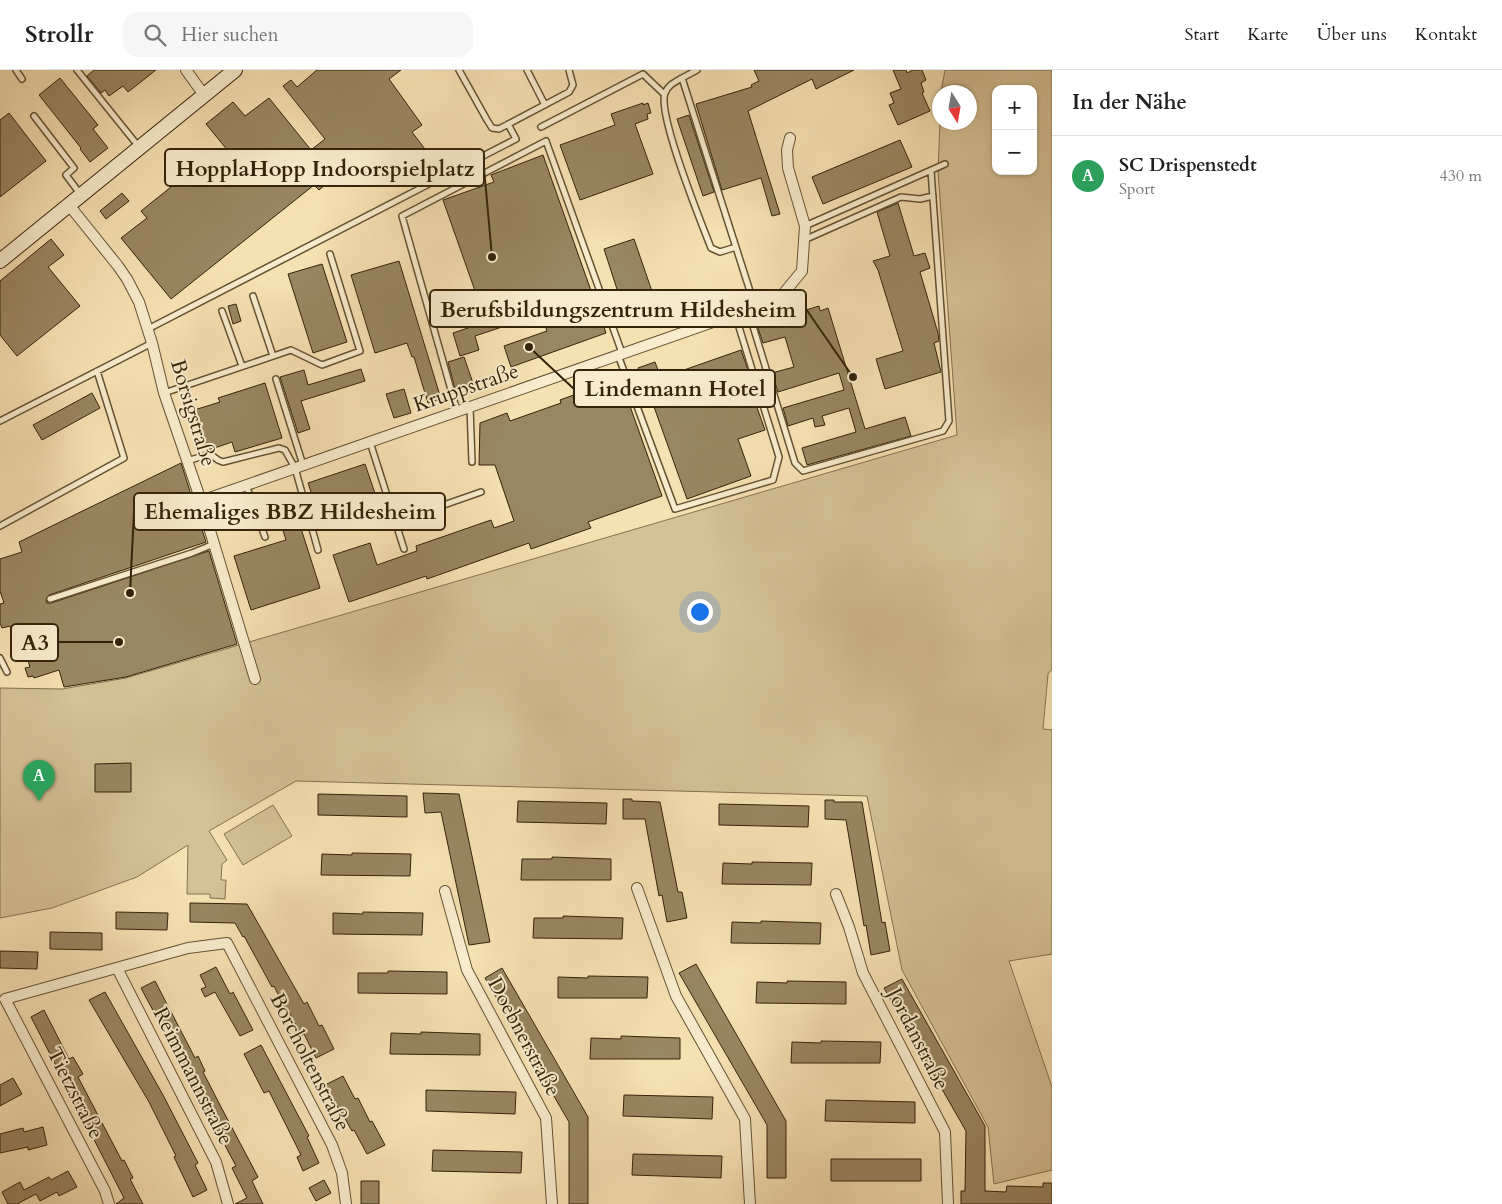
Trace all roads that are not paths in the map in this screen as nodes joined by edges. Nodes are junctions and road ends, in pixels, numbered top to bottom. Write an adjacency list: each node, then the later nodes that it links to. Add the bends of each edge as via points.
1 (16, 70): 10 (lane)
2 (77, 70): 18 (lane)
3 (186, 70): 11 (street)
4 (235, 70): 11 (street)
5 (459, 70): 15 (lane, via 492,128)
6 (527, 70): 13 (lane)
7 (569, 70): 13 (lane, via 573,85 569,92)
8 (697, 70): 9 (lane)
9 (682, 78): 12 (lane, via 669,86); 26 (lane)
10 (22, 79)
11 (204, 94): 18 (street)
12 (664, 94): 16 (lane, via 643,74); 26 (lane, via 666,122 711,248 720,252)
13 (544, 105): 15 (lane)
14 (34, 116): 21 (lane, via 74,168 66,175)
15 (508, 124): 33 (lane, via 516,139)
16 (540, 127)
17 (790, 138): 24 (street, Kruppstraße, via 788,168)
18 (139, 148): 21 (street)
19 (945, 164): 20 (lane)
20 (931, 171): 22 (lane); 24 (lane)
21 (81, 195): 23 (street)
22 (933, 196): 25 (lane, via 920,199 901,197); 30 (lane, via 949,421 943,431 803,471 795,463)
23 (69, 205): 28 (street); 33 (street, Borsigstraße, via 127,279)
24 (805, 226): 25 (street, Kruppstraße)
25 (804, 240): 30 (street, Kruppstraße, via 802,271 779,299)
26 (736, 247): 30 (lane)
27 (330, 254): 36 (lane, via 360,351 322,365 291,350)
28 (0, 261)
29 (253, 296): 36 (lane)
30 (751, 308): 32 (street, Kruppstraße)
31 (222, 311): 37 (lane)
32 (734, 314): 35 (street, Kruppstraße); 35 (lane, via 779,457 772,480 675,510)
33 (148, 329): 34 (street, Borsigstraße)
34 (152, 343): 38 (lane); 40 (street, Borsigstraße)
35 (620, 354): 41 (street, Kruppstraße); 42 (lane, via 546,141 402,216)
36 (273, 356): 37 (lane)
37 (242, 366): 40 (lane)
38 (97, 371): 43 (lane); 52 (lane, via 124,458)
39 (276, 379): 47 (lane)
40 (164, 393): 45 (street, Borsigstraße)
41 (470, 407): 42 (street, Kruppstraße); 46 (lane)
42 (457, 411): 44 (street, Kruppstraße)
43 (0, 421)
44 (370, 442): 47 (street, Kruppstraße); 51 (lane)
45 (187, 461): 47 (lane, via 210,454 218,460 229,461 279,448 286,450); 50 (street, Borsigstraße)
46 (472, 462)
47 (299, 467): 48 (street, Kruppstraße); 56 (lane)
48 (246, 486): 50 (street, Kruppstraße); 53 (lane)
49 (481, 492): 51 (lane)
50 (201, 501): 54 (street, Borsigstraße)
51 (395, 522): 55 (lane)
52 (0, 526)
53 (265, 536)
54 (214, 544): 57 (lane); 60 (street, Borsigstraße)
55 (404, 549)
56 (318, 550)
57 (50, 599)
58 (0, 658): 59 (lane)
59 (7, 672)
60 (256, 679)
61 (637, 888): 70 (street, via 676,996 745,1119)
62 (444, 890): 69 (street, Doebnerstraße, via 467,970 546,1118)
63 (836, 894): 71 (street, Jordanstraße, via 863,973 945,1132)
64 (117, 968): 65 (street); 67 (street, Reimmannstraße, via 216,1162); 68 (street, Borcholtenstraße, via 188,948 227,942 332,1145 342,1173)
65 (3, 1000): 66 (street, Tietzstraße)
66 (109, 1204)
67 (228, 1204)
68 (346, 1204)
69 (552, 1204)
70 (750, 1204)
71 (948, 1204)

